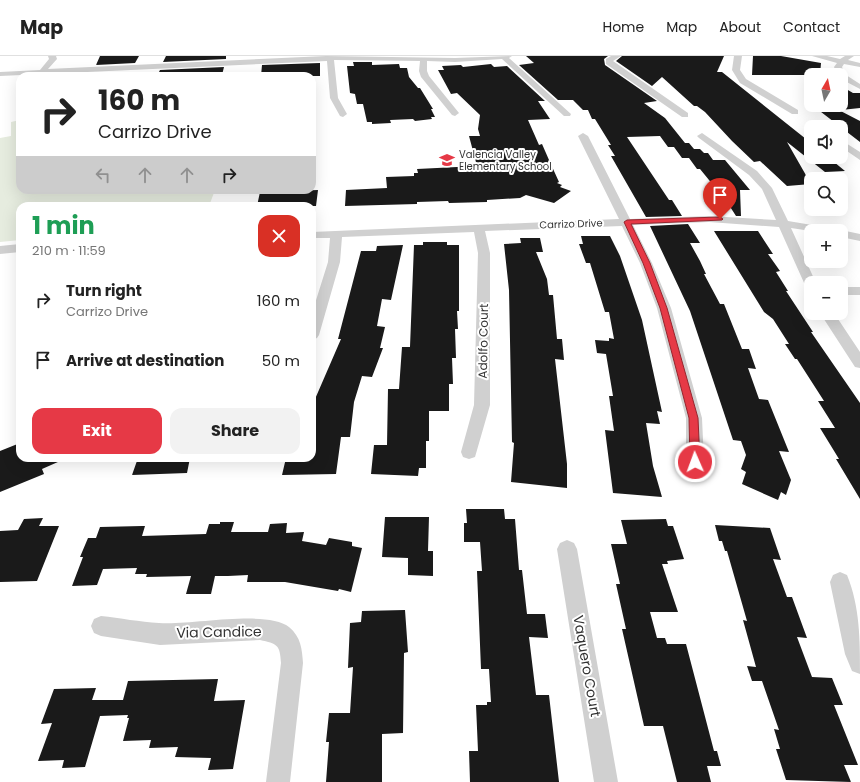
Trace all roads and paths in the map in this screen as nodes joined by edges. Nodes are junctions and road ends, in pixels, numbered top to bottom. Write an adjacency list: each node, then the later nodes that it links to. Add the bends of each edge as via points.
1 (52, 56): 14 (street, via 53,59)
2 (151, 56): 13 (street)
3 (506, 56): 9 (street, via 455,60); 22 (street)
4 (617, 56): 23 (street, via 609,62)
5 (738, 56): 19 (street, via 735,67 743,81)
6 (816, 56): 10 (street)
7 (850, 56): 10 (street)
8 (330, 57): 9 (street); 11 (street); 21 (street, via 334,98)
9 (424, 59): 20 (street, via 422,71)
10 (842, 61): 12 (street); 18 (street, via 838,67 839,73 847,81)
11 (239, 62): 13 (street)
12 (860, 65)
13 (146, 67): 14 (street); 15 (street)
14 (42, 72)
15 (143, 72)
16 (16, 73): 17 (street)
17 (0, 74)
18 (860, 87)
19 (795, 112)
20 (455, 113)
21 (343, 114)
22 (567, 114)
23 (685, 116)
24 (583, 136): 28 (street)
25 (702, 136): 29 (street, via 753,173 767,188)
26 (848, 148): 27 (street)
27 (860, 157)
28 (627, 222): 29 (street, Carrizo Drive, via 730,219); 31 (street, Carrizo Drive); 47 (street, via 664,308 694,418)
29 (784, 223): 30 (street, Carrizo Drive); 38 (street)
30 (804, 226)
31 (479, 228): 32 (street, Carrizo Drive); 46 (street, Adolfo Court, via 484,253 482,405)
32 (336, 234): 33 (street, Carrizo Drive); 41 (street, via 334,262)
33 (316, 235)
34 (848, 235): 35 (street)
35 (860, 238)
36 (16, 248): 37 (street)
37 (0, 250)
38 (807, 276)
39 (848, 290): 42 (street)
40 (316, 291): 41 (street)
41 (326, 291): 44 (street)
42 (860, 291)
43 (832, 320): 45 (street)
44 (316, 322)
45 (860, 363)
46 (469, 452)
47 (695, 462)
48 (567, 549): 53 (street, Vaquero Court)
49 (840, 582): 51 (street)
50 (100, 626): 52 (street, Via Candice, via 160,634 260,629 281,634 291,646 292,663)
51 (860, 663)
52 (278, 782)
53 (606, 782)

